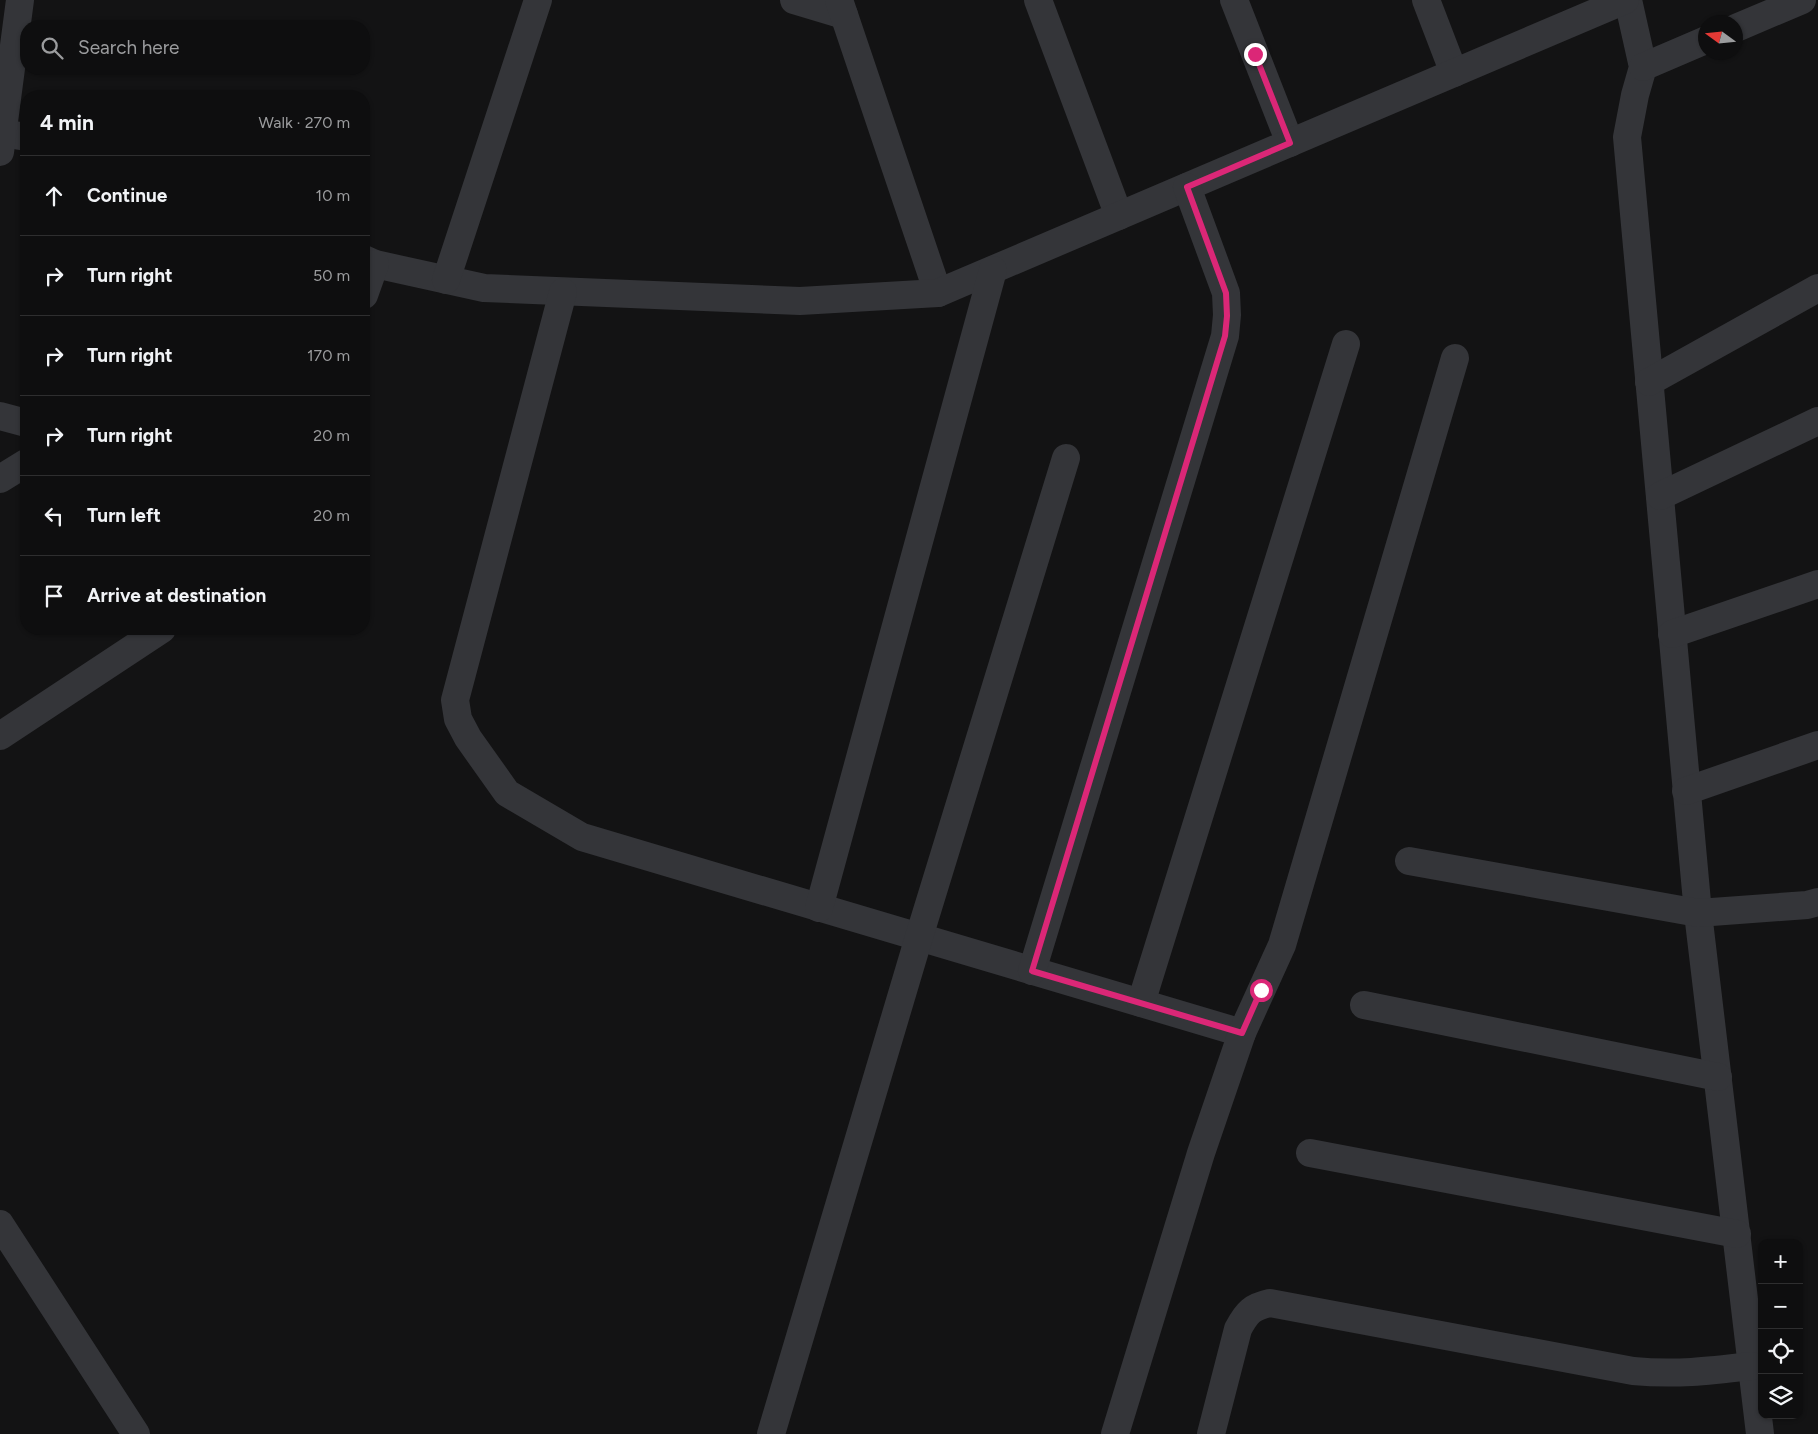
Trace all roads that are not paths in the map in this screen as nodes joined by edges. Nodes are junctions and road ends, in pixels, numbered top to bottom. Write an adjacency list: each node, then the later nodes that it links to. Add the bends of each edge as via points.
1 (20, 0): 14 (street)
2 (538, 0): 20 (street)
3 (794, 0): 9 (street)
4 (1038, 0): 17 (street)
5 (1234, 0): 15 (street)
6 (1426, 0): 13 (street)
7 (1626, 0): 12 (street); 13 (street)
8 (1802, 0): 10 (street)
9 (841, 7): 23 (street)
10 (1743, 25)
11 (1698, 43): 12 (street)
12 (1643, 66): 26 (street, via 1627,137)
13 (1454, 73): 15 (street)
14 (10, 141)
15 (1290, 143): 16 (street)
16 (1187, 187): 17 (street); 45 (street, via 1226,293 1225,336)
17 (1120, 216): 19 (street)
18 (370, 261): 20 (street)
19 (993, 270): 23 (street); 42 (street)
20 (446, 280): 22 (street, via 484,288)
21 (1818, 288): 26 (street)
22 (563, 292): 23 (street, via 800,301); 42 (street, via 455,700 458,719 507,794 582,837)
23 (938, 293)
24 (1346, 344): 46 (street)
25 (1455, 358): 48 (street, via 1282,945)
26 (1649, 382): 33 (street)
27 (0, 416): 29 (street)
28 (1818, 421): 33 (street)
29 (20, 422)
30 (1066, 458): 44 (street)
31 (20, 467): 32 (street)
32 (0, 479)
33 (1660, 496): 35 (street)
34 (1818, 584): 35 (street)
35 (1672, 634): 39 (street)
36 (153, 635): 37 (street)
37 (0, 736)
38 (1818, 745): 39 (street)
39 (1686, 790): 43 (street)
40 (1409, 861): 43 (street)
41 (1818, 902): 43 (street)
42 (819, 908): 44 (street)
43 (1698, 913): 49 (street)
44 (919, 937): 45 (street); 55 (street)
45 (1032, 971): 46 (street)
46 (1141, 1003): 48 (street)
47 (1364, 1004): 49 (street)
48 (1242, 1033): 56 (street, via 1201,1153)
49 (1718, 1077): 52 (street)
50 (1310, 1153): 52 (street)
51 (0, 1224): 54 (street)
52 (1736, 1234): 53 (street)
53 (1752, 1366): 57 (street, via 1699,1373 1633,1371 1270,1303 1257,1306 1246,1314 1238,1329); 58 (street)
54 (136, 1434)
55 (771, 1434)
56 (1115, 1434)
57 (1211, 1434)
58 (1760, 1434)

